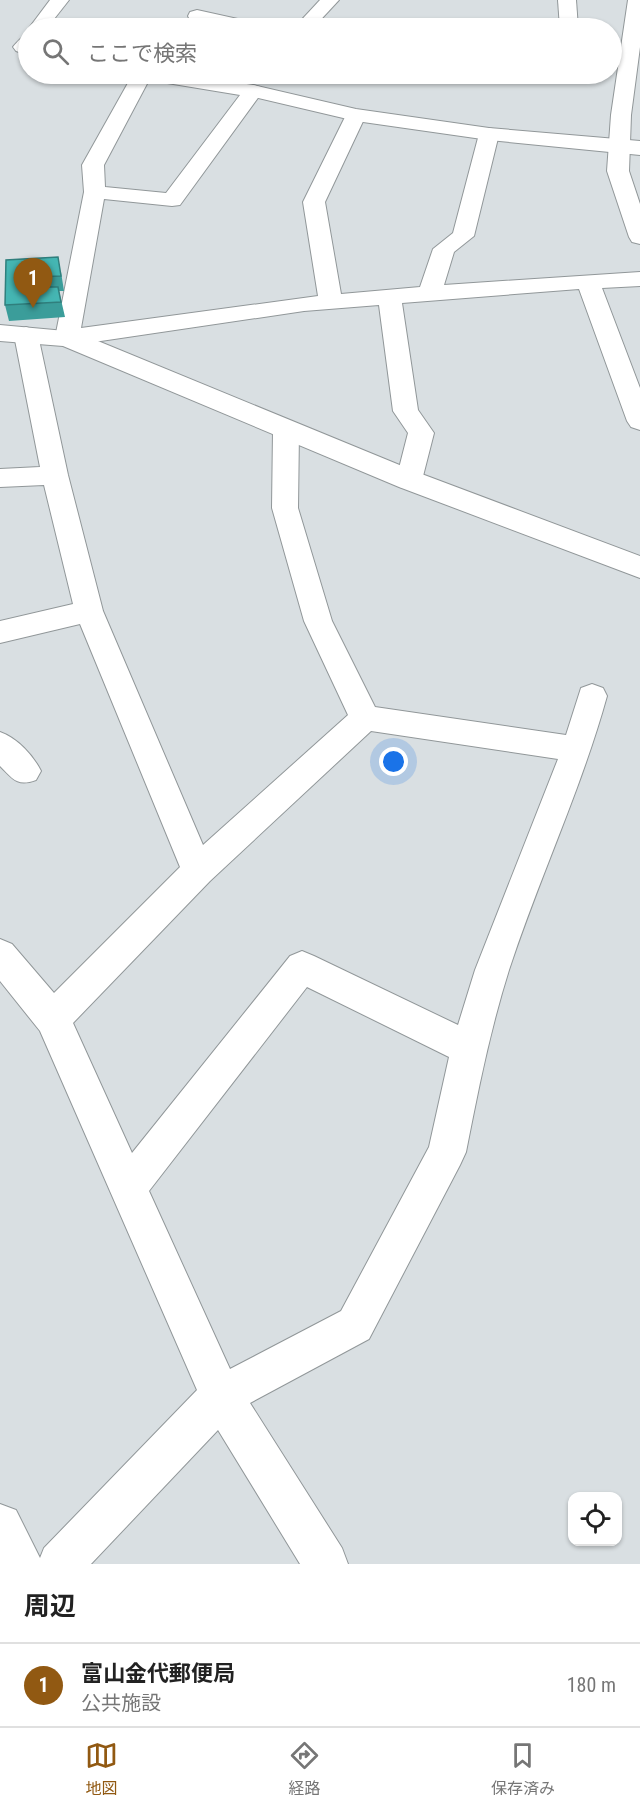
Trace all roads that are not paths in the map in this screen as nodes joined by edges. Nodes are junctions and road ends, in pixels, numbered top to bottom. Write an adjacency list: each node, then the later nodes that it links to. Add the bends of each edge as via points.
1 (60, 0): 6 (street)
2 (215, 0): 7 (street)
3 (330, 0): 8 (street)
4 (567, 0): 9 (street)
5 (637, 12): 10 (street)
6 (46, 18)
7 (195, 18)
8 (313, 18)
9 (568, 18)
10 (634, 54): 16 (street)
11 (137, 84): 17 (street, via 93,165)
12 (211, 84): 13 (street)
13 (253, 91): 14 (street); 17 (street, via 172,200)
14 (356, 115): 15 (street); 23 (street, via 314,202)
15 (489, 134): 16 (street); 21 (street, via 463,236 444,249)
16 (630, 148): 18 (street, via 618,171)
17 (95, 192): 25 (street)
18 (640, 237)
19 (640, 279): 20 (street)
20 (588, 280): 21 (street); 26 (street)
21 (430, 292): 22 (street)
22 (389, 296): 23 (street); 30 (street, via 406,411 421,433)
23 (331, 301): 25 (street)
24 (13, 334): 25 (street); 28 (street)
25 (67, 338): 27 (street)
26 (640, 422)
27 (286, 431): 30 (street); 35 (street, via 285,508 318,621)
28 (55, 475): 29 (street); 32 (street)
29 (0, 478)
30 (408, 480): 31 (street)
31 (640, 567)
32 (89, 610): 33 (street); 39 (street)
33 (0, 632)
34 (592, 696): 37 (street)
35 (365, 718): 37 (street); 39 (street)
36 (0, 745): 38 (street)
37 (577, 749): 42 (street, via 492,970)
38 (25, 771)
39 (198, 871): 41 (street)
40 (0, 956): 41 (street)
41 (53, 1019): 43 (street)
42 (469, 1048): 43 (street, via 302,967); 44 (street, via 447,1152 355,1325)
43 (128, 1188): 44 (street)
44 (221, 1396): 47 (street); 48 (street)
45 (0, 1526): 46 (street)
46 (20, 1564)
47 (60, 1564)
48 (326, 1564)

